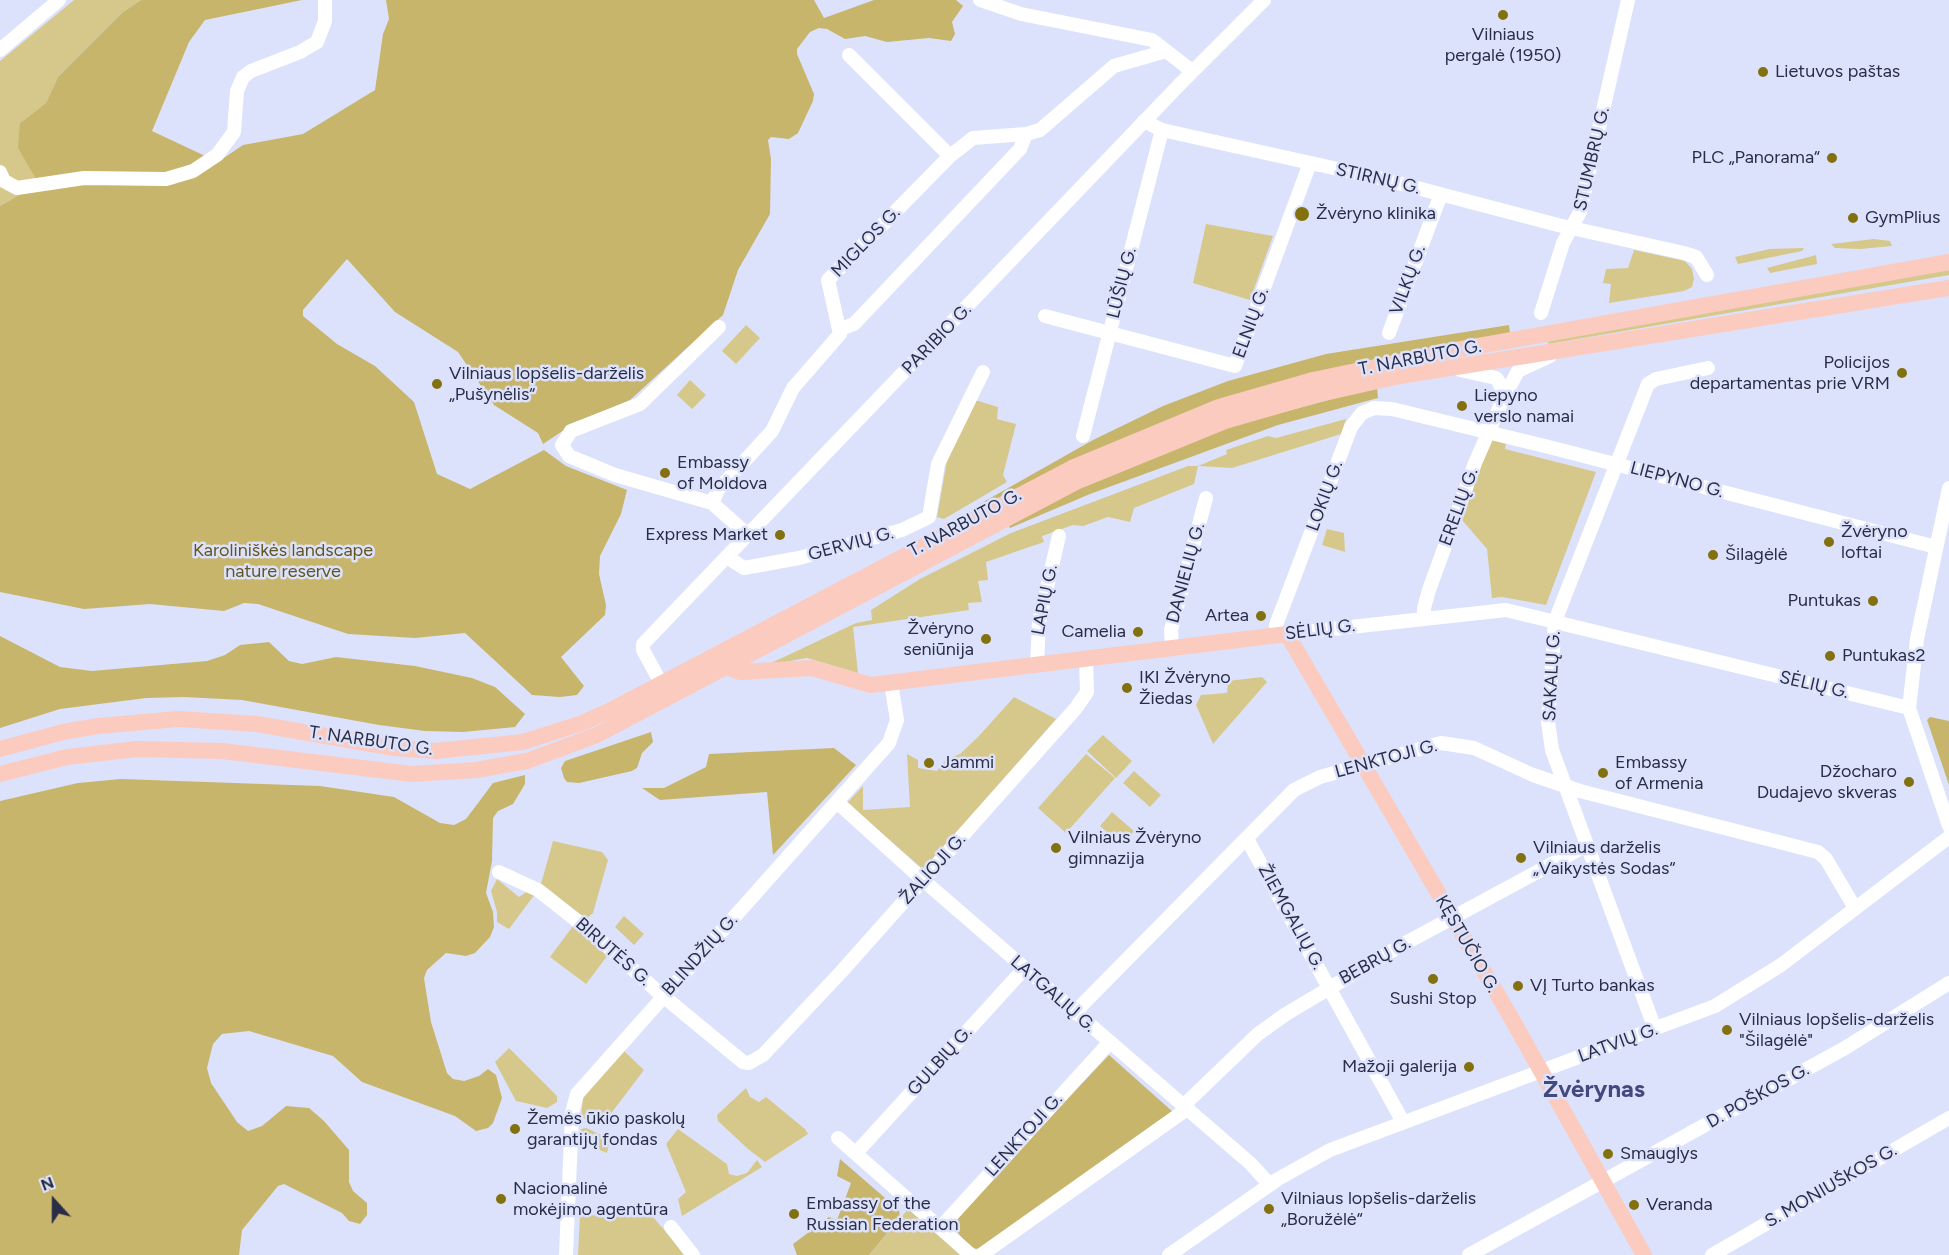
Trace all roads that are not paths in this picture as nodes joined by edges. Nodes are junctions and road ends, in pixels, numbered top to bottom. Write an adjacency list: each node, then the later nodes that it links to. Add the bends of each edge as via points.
1 (59, 0): 6 (street)
2 (325, 0): 15 (street, via 325,21 316,42 243,77 237,91 234,132 216,155 200,167 157,180 84,178 17,188)
3 (980, 0): 7 (street, via 1021,14 1152,40)
4 (1264, 0): 9 (street, PARIBIO G.)
5 (1628, 0): 17 (street, STUMBRŲ G., via 1580,213)
6 (0, 50)
7 (1166, 51): 9 (street); 12 (street, MIGLOS G., via 1114,66 1047,126)
8 (849, 55): 13 (street)
9 (1192, 71): 10 (street, PARIBIO G.)
10 (1144, 121): 11 (street, STIRNŲ G.); 39 (street, PARIBIO G.)
11 (1162, 130): 14 (street, STIRNŲ G.); 26 (street, LŪŠIŲ G.)
12 (1026, 134): 13 (street, MIGLOS G., via 973,138); 24 (street, via 1020,149 854,324)
13 (950, 156): 24 (street, MIGLOS G., via 828,280)
14 (1310, 163): 16 (street, STIRNŲ G.); 26 (street, ELNIŲ G., via 1235,366)
15 (2, 176)
16 (1441, 194): 17 (street, STIRNŲ G.); 25 (street, VILKŲ G.)
17 (1572, 228): 19 (street, STIRNŲ G., via 1696,257); 21 (street, STUMBRŲ G., via 1563,243)
18 (1949, 262): 48 (main road, T. NARBUTO G., via 1445,352 1313,380 1219,408 1072,468)
19 (1707, 275)
20 (1949, 288): 27 (main road, T. NARBUTO G.)
21 (1541, 313)
22 (1045, 316): 26 (street, ELNIŲ G.)
23 (719, 327): 38 (street, via 640,404 571,431 562,446 569,456 615,475)
24 (841, 329): 38 (street, via 836,340 793,388 772,431 718,490)
25 (1389, 333)
26 (1110, 334): 34 (street, LŪŠIŲ G.)
27 (1563, 349): 28 (main road, T. NARBUTO G.); 31 (street, ERELIŲ G., via 1518,371)
28 (1446, 368): 31 (street, via 1493,376 1500,384); 50 (main road, T. NARBUTO G., via 1315,395 1179,437 1026,507)
29 (1708, 368): 35 (street, SAKALŲ G., via 1648,384)
30 (983, 372): 42 (street, GERVIŲ G., via 938,464 929,517 902,530 799,558 744,568)
31 (1503, 399): 33 (street, ERELIŲ G.)
32 (1417, 416): 33 (street, LIEPYNO G.); 45 (street, LOKIŲ G., via 1380,407 1357,417 1276,625)
33 (1488, 433): 35 (street, LIEPYNO G.); 43 (street, ERELIŲ G., via 1429,590)
34 (1083, 436)
35 (1617, 464): 41 (street, LIEPYNO G.); 44 (street, SAKALŲ G.)
36 (1949, 488): 41 (street)
37 (1206, 498): 46 (street, DANIELIŲ G., via 1171,630)
38 (712, 503): 39 (street)
39 (748, 535): 42 (street, PARIBIO G.)
40 (1059, 536): 49 (street, LAPIŲ G., via 1039,622)
41 (1936, 547): 53 (street, via 1917,639)
42 (727, 557): 52 (street, PARIBIO G., via 643,644)
43 (1424, 618): 44 (street, SĖLIŲ G., via 1506,610); 45 (street, SĖLIŲ G.)
44 (1555, 621): 53 (street, SĖLIŲ G.); 57 (street, SAKALŲ G., via 1549,734)
45 (1282, 635): 46 (main road, SĖLIŲ G.); 55 (main road, KĘSTUČIO G.)
46 (1172, 648): 47 (main road, SĖLIŲ G.)
47 (1086, 659): 49 (main road, SĖLIŲ G.); 64 (street, ŽALIOJI G., via 1084,698)
48 (706, 661): 50 (main road, SĖLIŲ G.); 52 (main road, T. NARBUTO G.)
49 (1037, 665): 51 (main road, SĖLIŲ G.)
50 (726, 668): 51 (main road, SĖLIŲ G., via 740,672 812,668 860,684); 56 (main road, T. NARBUTO G., via 579,742 527,761 476,770 437,774 384,772 176,748 78,755)
51 (891, 683): 58 (street, BLINDŽIŲ G., via 897,715 894,733)
52 (662, 685): 54 (main road, T. NARBUTO G., via 558,732 523,742 472,749 394,748 257,724 178,719 98,726)
53 (1909, 708): 59 (street)
54 (0, 749)
55 (1364, 764): 57 (street, LENKTOJI G., via 1452,742); 61 (street, LENKTOJI G., via 1302,785); 66 (main road, KĘSTUČIO G.)
56 (0, 774)
57 (1565, 786): 62 (street, SAKALŲ G.); 65 (street, LENKTOJI G., via 1818,852 1827,859)
58 (837, 802): 64 (street, LATGALIŲ G.); 70 (street, BLINDŽIŲ G.)
59 (1949, 826)
60 (1949, 837): 65 (street, LATVIŲ G.)
61 (1246, 838): 69 (street, ŽIEMGALIŲ G.); 71 (street, LENKTOJI G.)
62 (1587, 845): 66 (street, BEBRŲ G.); 72 (street, SAKALŲ G.)
63 (498, 872): 70 (street, BIRUTĖS G., via 538,890)
64 (922, 880): 67 (street, LATGALIŲ G.); 74 (street, ŽALIOJI G., via 763,1055)
65 (1855, 908): 72 (street, LATVIŲ G., via 1746,988 1705,1011)
66 (1452, 918): 69 (street, BEBRŲ G.); 75 (main road, KĘSTUČIO G.)
67 (1024, 969): 71 (street, LATGALIŲ G.); 80 (street, GULBIŲ G.)
68 (1949, 982): 81 (street, D. POŠKOS G., via 1845,1048)
69 (1329, 986): 76 (street, BEBRŲ G., via 1258,1035); 78 (street, ŽIEMGALIŲ G.)
70 (663, 996): 74 (street, BIRUTĖS G.); 85 (street, BLINDŽIŲ G., via 587,1080 575,1100)
71 (1074, 1013): 73 (street, LATGALIŲ G.)
72 (1655, 1029): 75 (street, LATVIŲ G.)
73 (1109, 1042): 76 (street, LATGALIŲ G.); 84 (street, LENKTOJI G.)
74 (749, 1063)
75 (1541, 1071): 78 (street, LATVIŲ G.); 81 (main road, KĘSTUČIO G.)
76 (1185, 1108): 82 (street, LATGALIŲ G.); 88 (street, BEBRŲ G.)
77 (1949, 1118): 92 (street, S. MONIUŠKOS G.)
78 (1403, 1122): 82 (street, LATVIŲ G., via 1313,1158)
79 (838, 1138): 80 (street)
80 (856, 1152): 84 (street)
81 (1602, 1182): 90 (street, D. POŠKOS G.); 91 (main road, KĘSTUČIO G.)
82 (1270, 1185): 89 (street, LATVIŲ G.)
83 (671, 1227): 86 (street)
84 (940, 1228): 87 (street)
85 (566, 1255)
86 (693, 1255)
87 (971, 1255)
88 (981, 1255)
89 (1169, 1255)
90 (1469, 1255)
91 (1644, 1255)
92 (1712, 1255)

